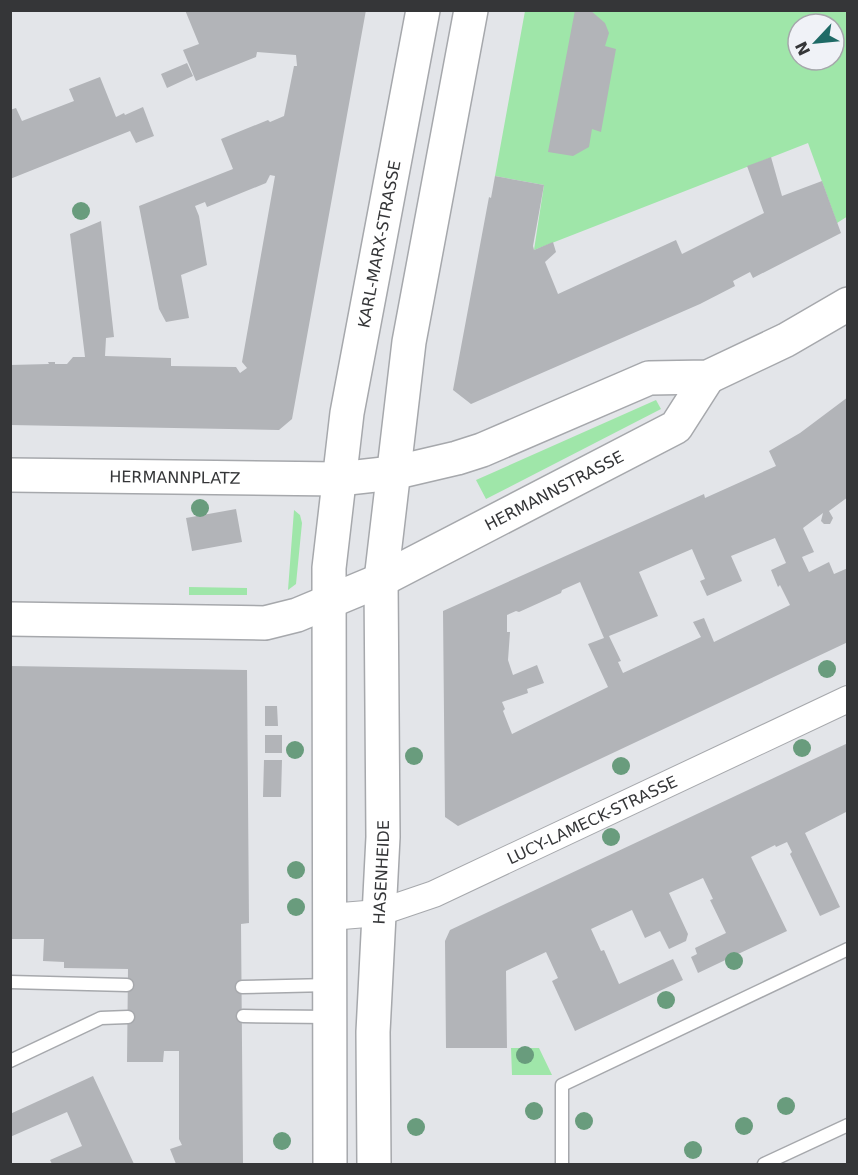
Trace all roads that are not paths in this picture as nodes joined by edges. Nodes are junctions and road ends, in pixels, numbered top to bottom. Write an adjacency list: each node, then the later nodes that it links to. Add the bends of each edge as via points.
1 (423, 10): 7 (main road, KARL-MARX-STRASSE, via 347,413)
2 (471, 10): 5 (main road, via 409,342)
3 (848, 304): 4 (main road, via 786,340)
4 (708, 377): 5 (main road, via 649,378 482,450); 8 (main road, HERMANNSTRASSE, via 676,427)
5 (393, 472): 7 (main road, HERMANNPLATZ); 8 (main road)
6 (10, 475): 7 (main road, HERMANNPLATZ)
7 (339, 479): 9 (main road)
8 (381, 580): 9 (main road); 12 (main road, HASENHEIDE, via 382,837)
9 (328, 604): 10 (main road, via 265,623); 13 (main road)
10 (10, 619)
11 (848, 699): 12 (street, LUCY-LAMECK-STRASSE, via 456,884)
12 (378, 913): 13 (street, LUCY-LAMECK-STRASSE); 25 (main road, HASENHEIDE, via 373,1032)
13 (330, 917): 17 (main road)
14 (848, 949): 26 (lane, via 562,1085)
15 (10, 982): 16 (lane)
16 (128, 985)
17 (330, 985): 18 (lane); 21 (main road)
18 (242, 987)
19 (243, 1016): 21 (lane)
20 (128, 1017): 22 (lane, via 101,1018)
21 (330, 1017): 24 (main road)
22 (10, 1061)
23 (848, 1125): 27 (lane)
24 (330, 1164)
25 (374, 1164)
26 (562, 1164)
27 (764, 1164)

